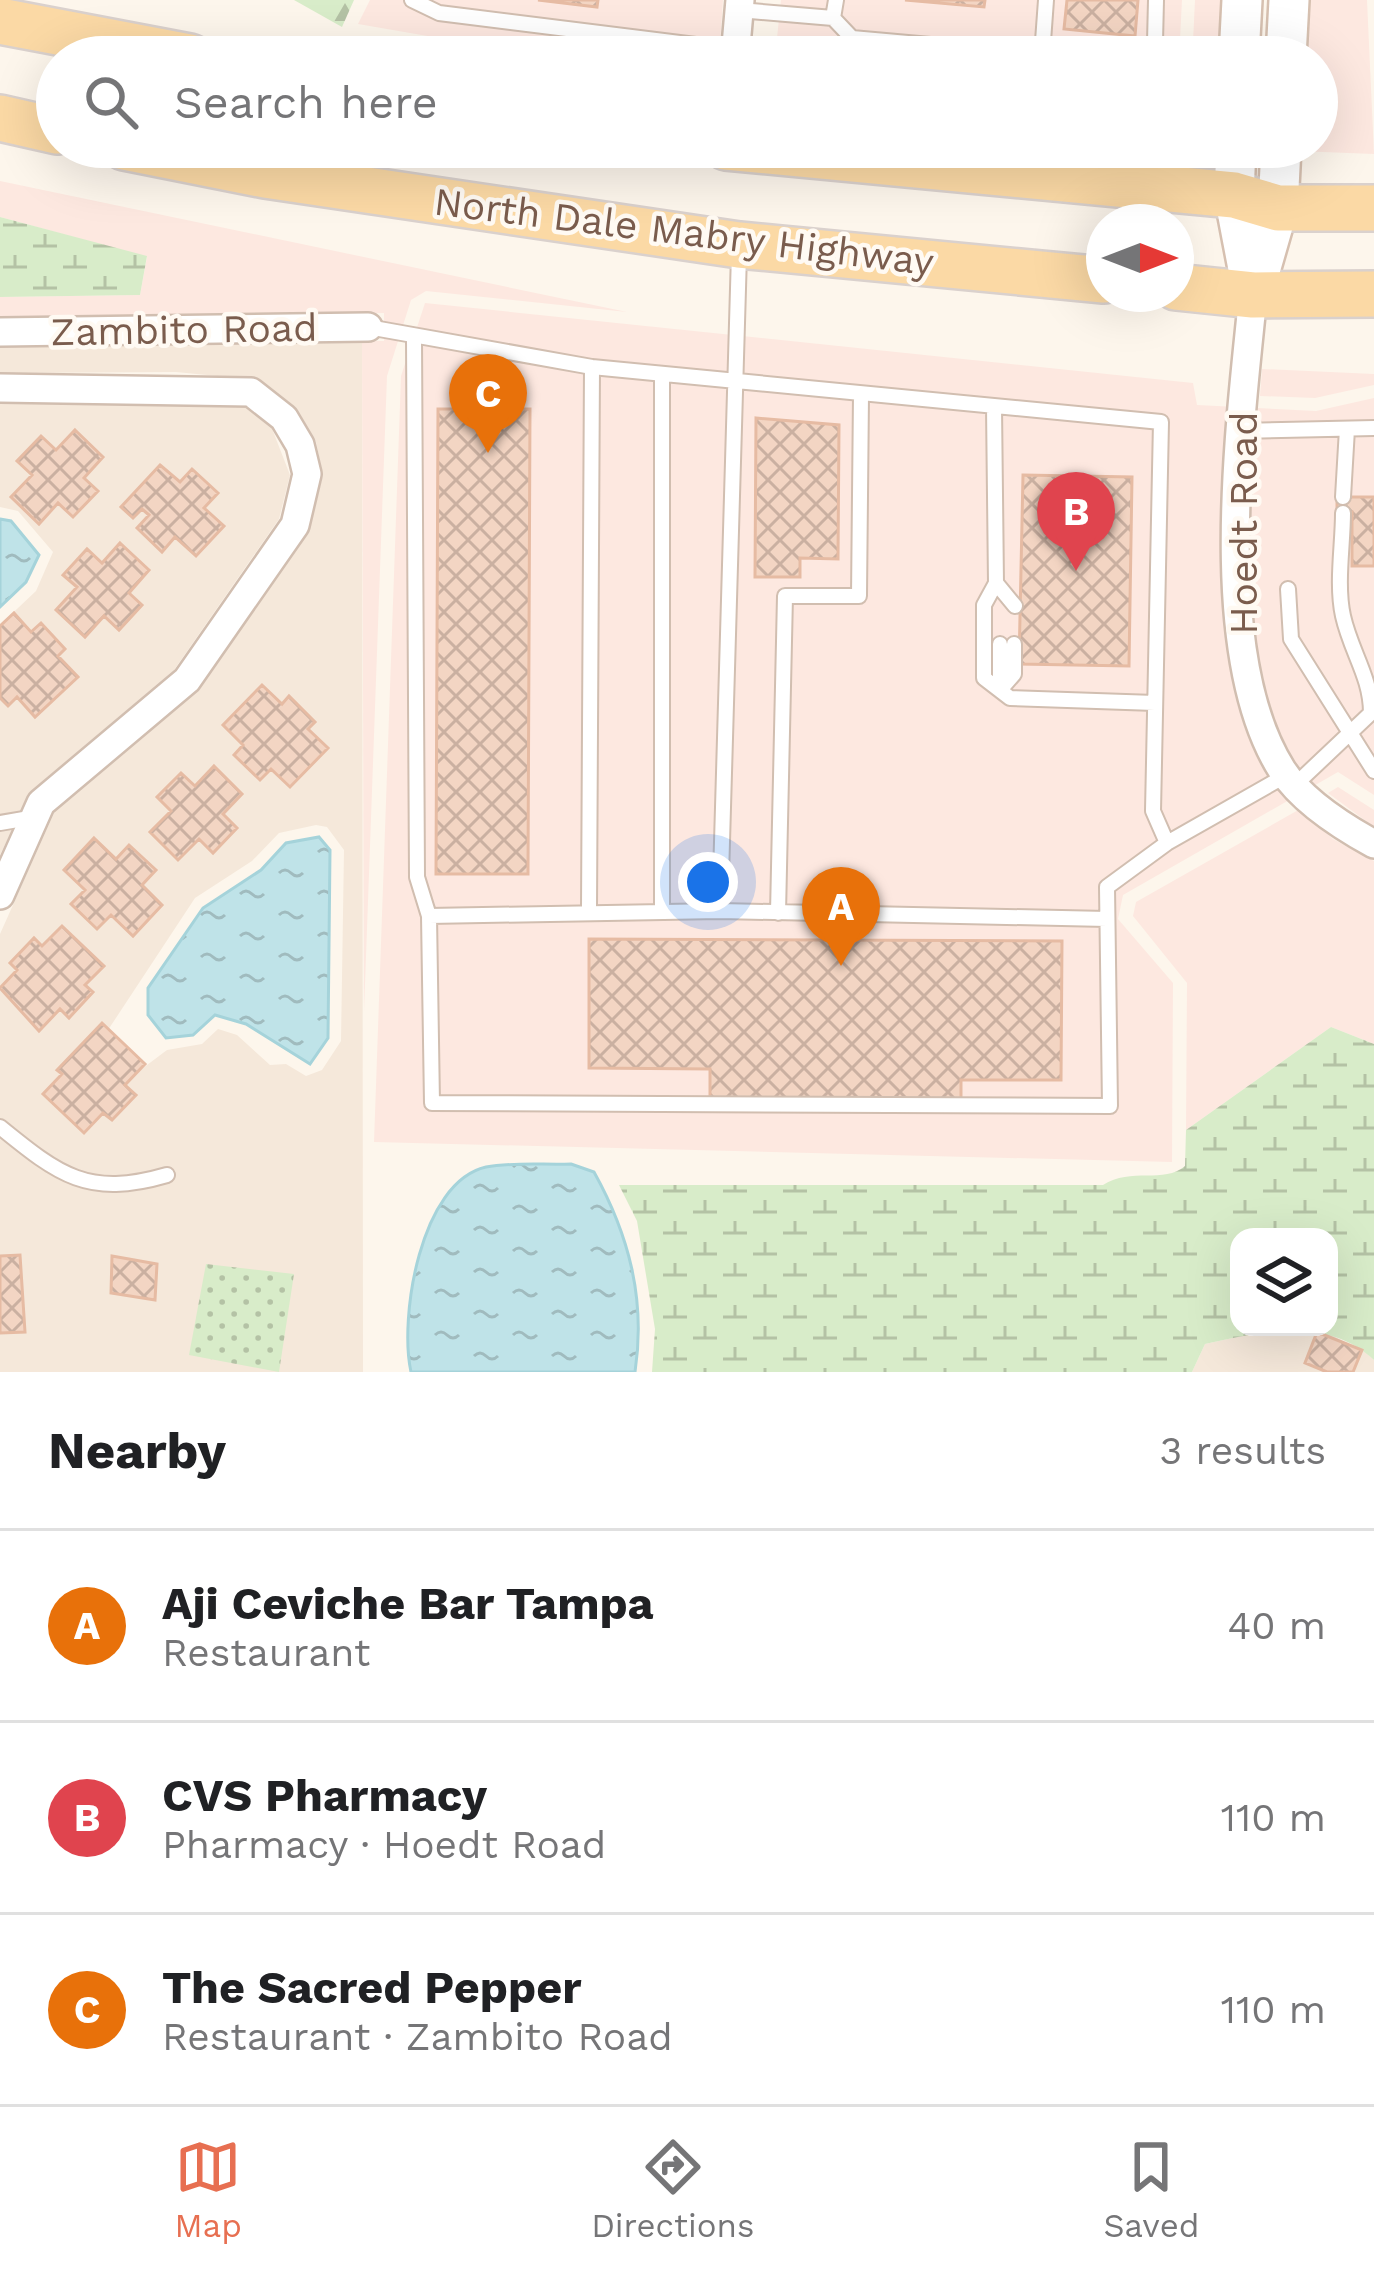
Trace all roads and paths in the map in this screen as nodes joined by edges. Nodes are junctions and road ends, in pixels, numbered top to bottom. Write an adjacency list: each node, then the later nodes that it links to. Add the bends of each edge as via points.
1 (412, 0): 10 (lane, via 439,13)
2 (836, 0): 7 (lane)
3 (1046, 0): 13 (lane)
4 (1156, 0): 14 (lane)
5 (1242, 0): 15 (street)
6 (739, 5): 7 (lane); 11 (street)
7 (833, 18): 12 (lane)
8 (0, 21): 9 (main road)
9 (79, 36)
10 (609, 36)
11 (736, 36)
12 (850, 36)
13 (1043, 36)
14 (1155, 36)
15 (1240, 36)
16 (0, 118): 17 (main road)
17 (36, 126)
18 (230, 168): 25 (main road, North Dale Mabry Highway)
19 (949, 168): 22 (main road)
20 (1235, 168): 22 (street)
21 (1280, 168): 23 (street)
22 (1234, 195): 23 (main road); 29 (street)
23 (1278, 208): 24 (main road); 29 (street)
24 (1374, 208)
25 (740, 245): 26 (main road, North Dale Mabry Highway); 35 (lane)
26 (1086, 278)
27 (1194, 289): 29 (main road)
28 (1374, 294): 29 (main road)
29 (1253, 295): 41 (street, Hoedt Road)
30 (368, 327): 31 (street, Zambito Road); 32 (lane)
31 (0, 332)
32 (414, 339): 33 (lane); 61 (lane, via 417,877)
33 (592, 368): 34 (lane); 57 (lane)
34 (662, 375): 35 (lane); 59 (lane)
35 (731, 383): 37 (lane); 58 (lane)
36 (0, 388): 52 (street, via 251,392 284,418 307,474 295,525 187,680 41,803)
37 (861, 395): 38 (lane); 60 (lane, via 859,596 785,596)
38 (994, 407): 42 (lane); 48 (lane, via 1161,422)
39 (1374, 428): 40 (lane)
40 (1347, 429): 41 (lane); 46 (lane, via 1342,612 1356,661)
41 (1240, 431): 51 (street, Hoedt Road, via 1238,633 1265,738)
42 (996, 583): 44 (lane); 47 (lane, via 984,605 984,678)
43 (1288, 589): 49 (lane, via 1292,639)
44 (1007, 606)
45 (1007, 644): 47 (lane, via 1014,674)
46 (1373, 681): 49 (lane, via 1371,713)
47 (1000, 691): 48 (lane, via 1010,698)
48 (1155, 703): 54 (lane, via 1153,811)
49 (1349, 739): 50 (lane); 51 (lane)
50 (1374, 771)
51 (1291, 780): 54 (lane); 55 (street, Hoedt Road)
52 (35, 817): 53 (lane); 56 (street)
53 (0, 823)
54 (1167, 843): 62 (lane, via 1106,887)
55 (1374, 844)
56 (0, 895)
57 (589, 910): 59 (lane); 61 (lane)
58 (720, 911): 59 (lane); 60 (lane)
59 (662, 912)
60 (778, 913): 62 (lane)
61 (429, 916): 62 (lane, via 432,1103 478,1104 1110,1106)
62 (1107, 920)
63 (0, 1127): 64 (lane, via 76,1181)
64 (167, 1175)

